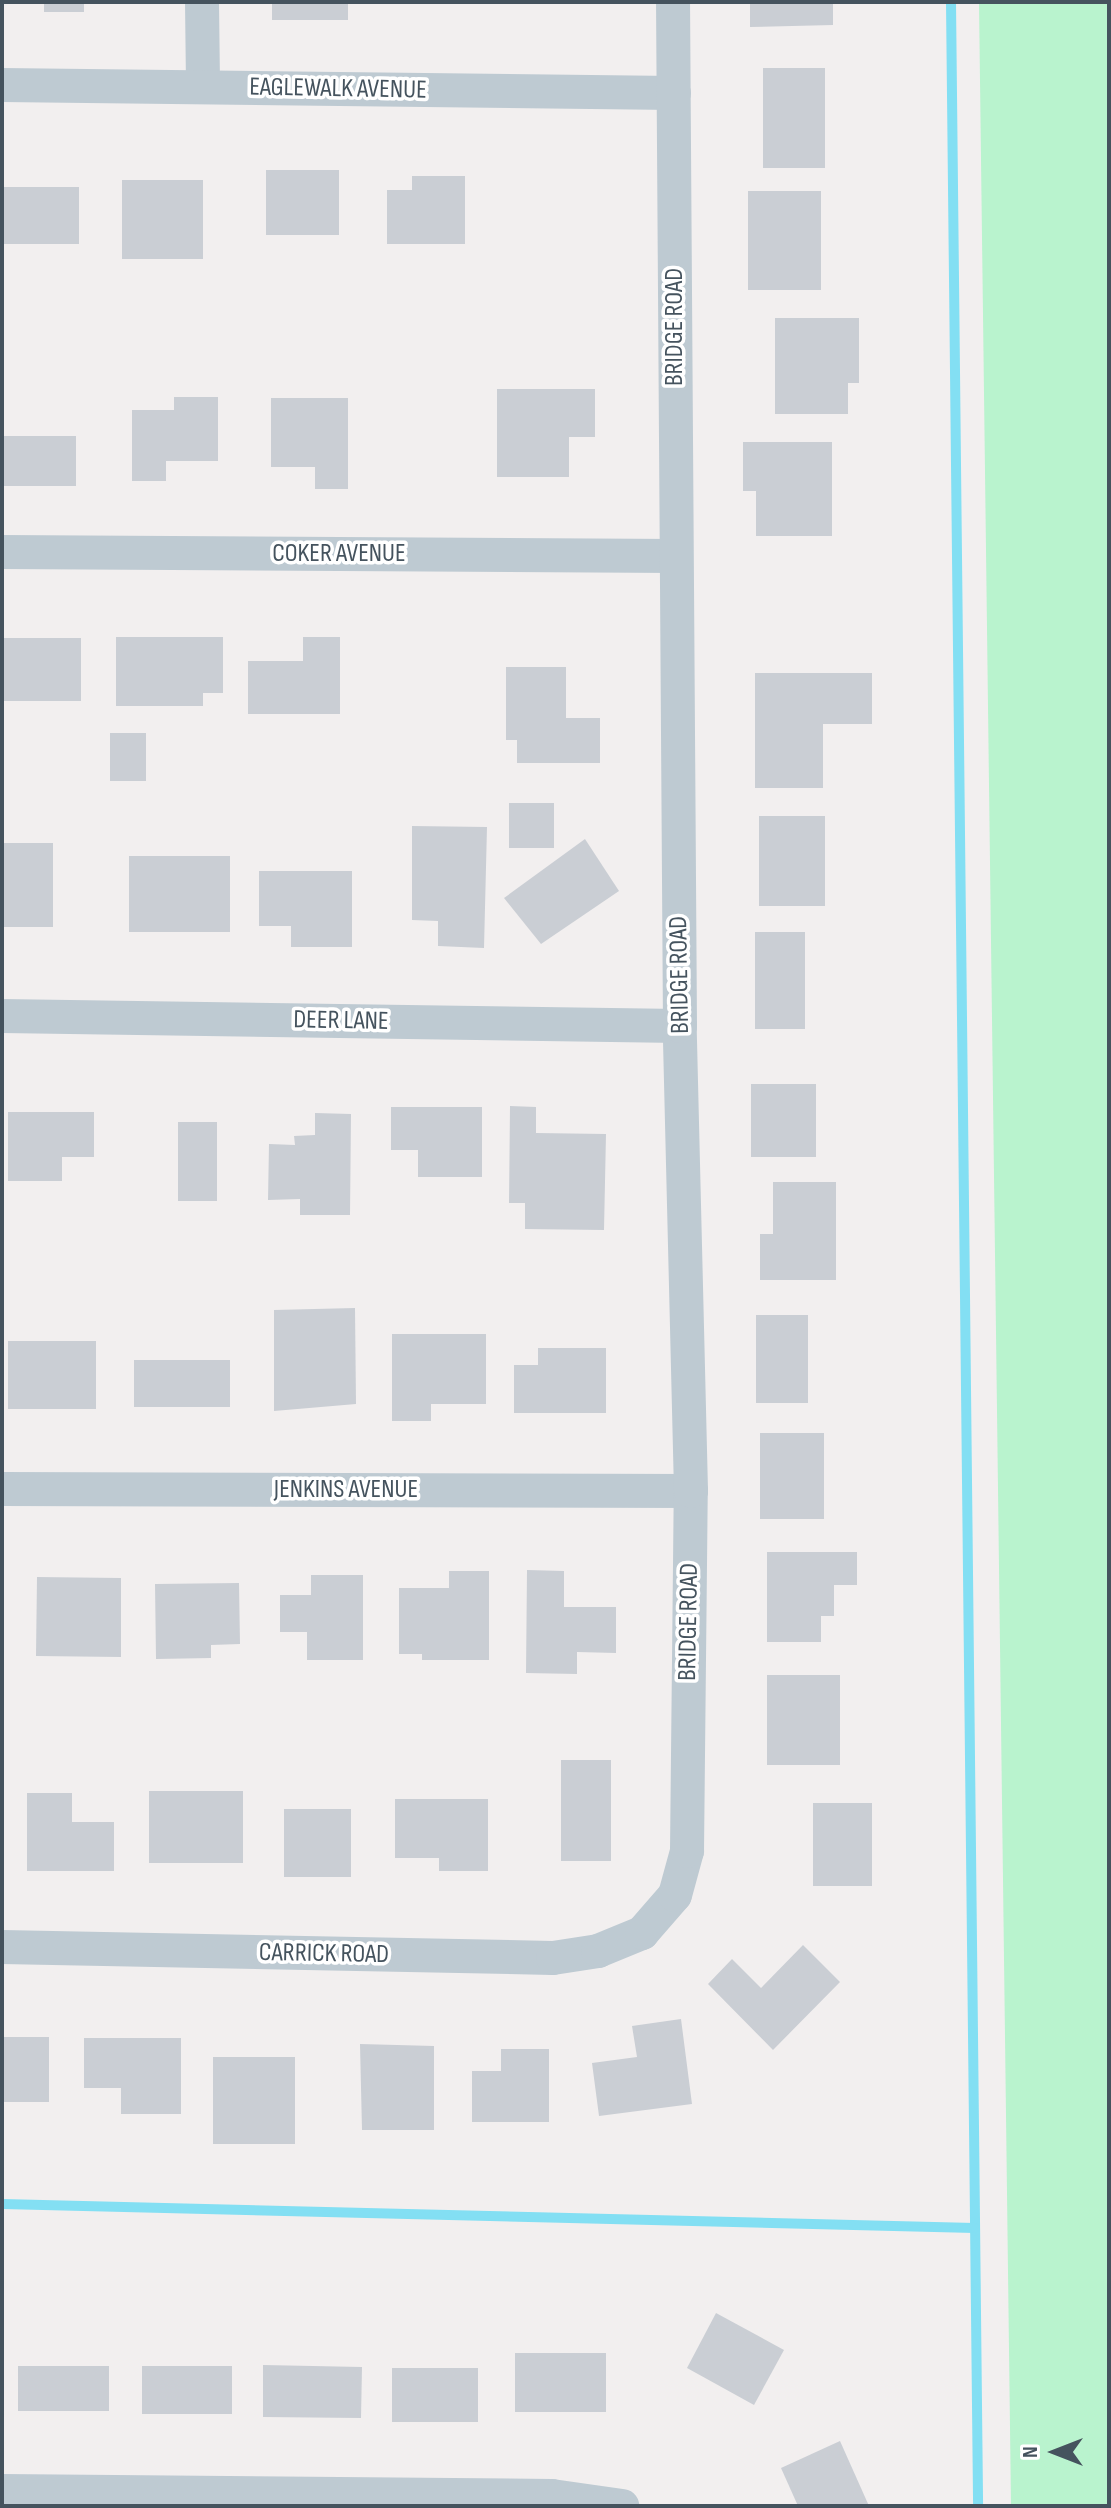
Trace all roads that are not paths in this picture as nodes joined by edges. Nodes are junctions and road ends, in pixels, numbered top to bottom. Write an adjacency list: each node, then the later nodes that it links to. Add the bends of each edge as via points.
1 (202, 2): 4 (street)
2 (673, 2): 5 (street, BRIDGE ROAD)
3 (2, 85): 4 (street, EAGLEWALK AVENUE)
4 (203, 87): 5 (street, EAGLEWALK AVENUE)
5 (674, 93): 7 (street, BRIDGE ROAD)
6 (2, 552): 7 (street, COKER AVENUE)
7 (676, 556): 9 (street, BRIDGE ROAD)
8 (2, 1016): 9 (street, DEER LANE)
9 (680, 1026): 11 (street, BRIDGE ROAD)
10 (2, 1489): 11 (street, JENKINS AVENUE)
11 (691, 1491): 12 (street, BRIDGE ROAD, via 687,1851 675,1895)
12 (642, 1933): 13 (street, CARRICK ROAD, via 598,1951 553,1958)
13 (2, 1947)
14 (2, 2491): 15 (street, via 552,2496)
15 (622, 2506)

